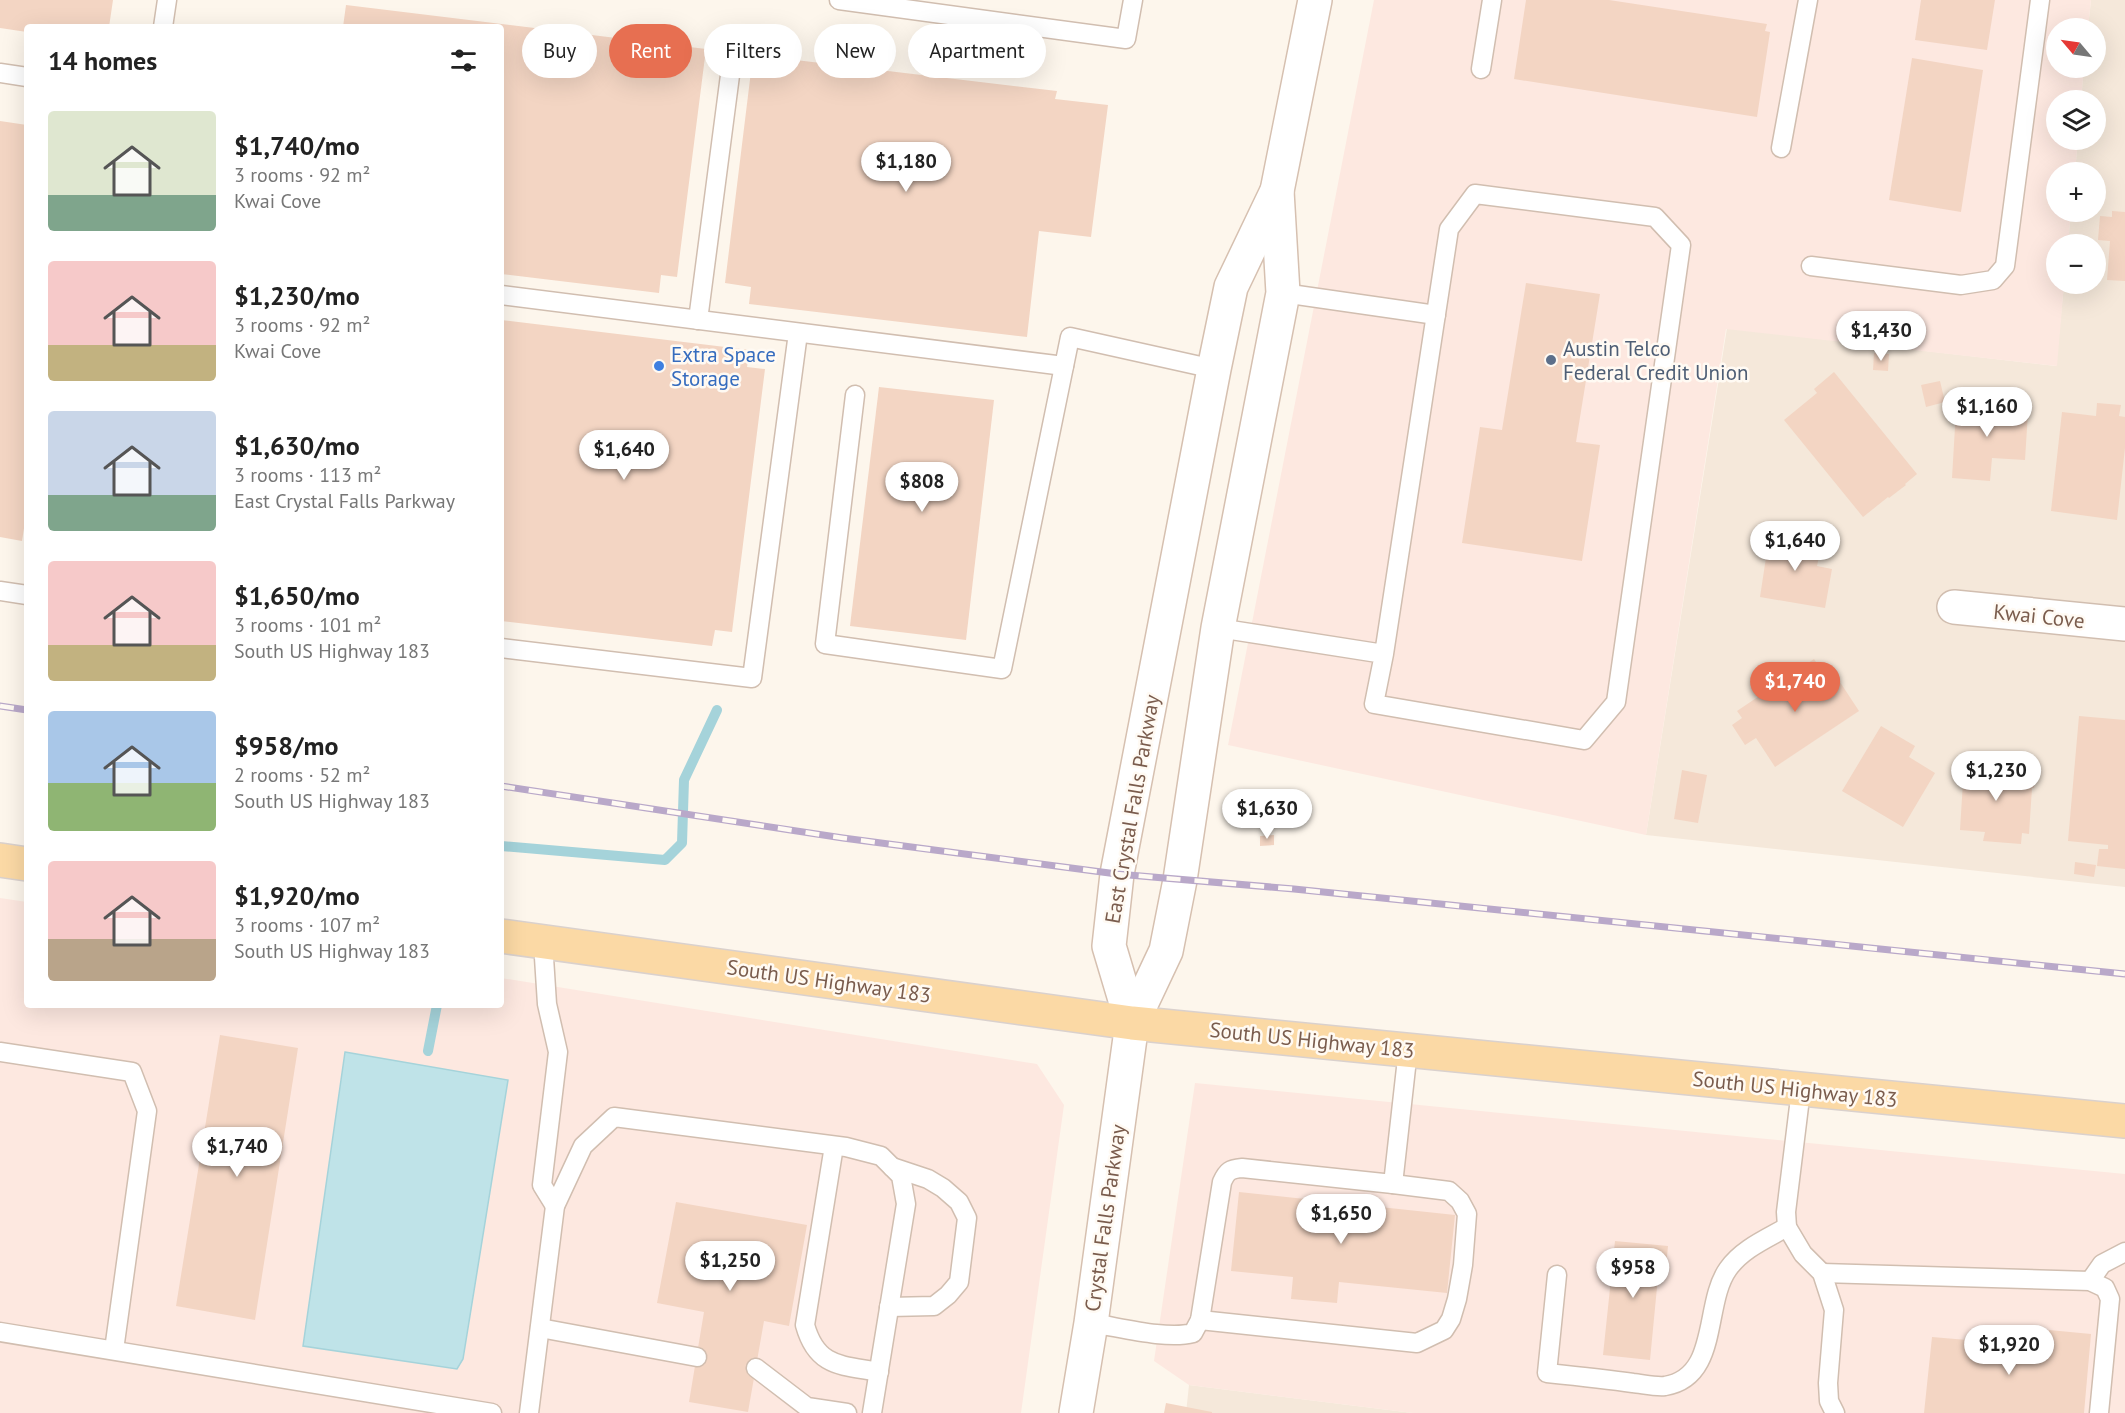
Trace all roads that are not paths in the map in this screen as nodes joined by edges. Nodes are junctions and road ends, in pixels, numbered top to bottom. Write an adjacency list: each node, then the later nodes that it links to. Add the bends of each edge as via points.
1 (167, 0): 8 (lane)
2 (840, 0): 3 (lane, via 1126,39)
3 (1133, 0)
4 (1315, 0): 14 (main road, East Crystal Falls Parkway)
5 (1492, 0): 9 (lane)
6 (1808, 0): 13 (lane)
7 (2040, 0): 15 (lane, via 2005,266 1993,280 1961,285)
8 (163, 24)
9 (1481, 69)
10 (0, 73): 11 (lane)
11 (24, 77)
12 (730, 78): 19 (lane)
13 (1781, 148)
14 (1277, 191): 16 (main road, East Crystal Falls Parkway); 22 (main road, East Crystal Falls Parkway, via 1231,287)
15 (1811, 266)
16 (1283, 293): 18 (lane); 28 (main road, East Crystal Falls Parkway)
17 (504, 295): 19 (lane)
18 (1436, 315): 30 (lane); 30 (lane, via 1449,229 1475,194 1655,217 1681,245 1616,702 1584,740 1374,704)
19 (698, 320): 20 (lane)
20 (798, 333): 21 (lane); 29 (lane, via 752,678)
21 (1064, 366): 22 (lane, via 1070,337); 23 (lane, via 1002,669 825,644)
22 (1214, 369): 35 (main road, East Crystal Falls Parkway, via 1117,874 1109,946)
23 (855, 395)
24 (0, 591): 25 (lane)
25 (24, 595)
26 (1954, 607): 27 (main road, Kwai Cove)
27 (2125, 624)
28 (1218, 628): 30 (lane); 35 (main road, East Crystal Falls Parkway, via 1166,951)
29 (504, 648)
30 (1384, 654)
31 (0, 860): 32 (main road)
32 (24, 864)
33 (504, 936): 34 (main road, South US Highway 183)
34 (543, 942): 35 (main road, South US Highway 183); 43 (lane, via 547,1005 558,1052 542,1185)
35 (1132, 1023): 36 (main road, South US Highway 183); 51 (main road, Crystal Falls Parkway)
36 (1408, 1050): 38 (main road, South US Highway 183); 42 (lane)
37 (1, 1058): 54 (lane, via 132,1071 147,1111)
38 (1802, 1090): 39 (main road, South US Highway 183); 44 (lane)
39 (2125, 1121)
40 (834, 1146): 41 (lane, via 881,1156); 43 (lane, via 614,1117 584,1146); 57 (lane, via 805,1326 819,1354 835,1363)
41 (892, 1167): 49 (lane, via 901,1176 906,1204); 49 (lane, via 943,1188 959,1202 967,1218 959,1282 948,1295 934,1306)
42 (1394, 1184): 50 (lane, via 1231,1169 1222,1182); 50 (lane, via 1449,1191 1467,1214 1457,1299 1444,1330 1418,1343)
43 (555, 1206): 52 (lane)
44 (1787, 1227): 46 (lane, via 1803,1254); 47 (lane, via 1739,1255 1726,1270 1699,1363 1683,1380 1664,1386 1547,1373)
45 (2125, 1252): 48 (lane, via 2102,1264)
46 (1822, 1274): 48 (lane); 58 (lane, via 1834,1310 1828,1383)
47 (1557, 1275)
48 (2090, 1281): 64 (lane, via 2105,1288 2110,1299)
49 (889, 1307): 57 (lane)
50 (1200, 1320): 51 (lane, via 1193,1333 1182,1336)
51 (1091, 1323): 63 (main road, Crystal Falls Parkway)
52 (540, 1328): 55 (lane); 60 (lane)
53 (0, 1332): 54 (lane)
54 (114, 1350): 59 (lane)
55 (697, 1357)
56 (756, 1368): 61 (lane, via 807,1407)
57 (879, 1372): 62 (lane)
58 (1832, 1407)
59 (492, 1413)
60 (529, 1413)
61 (848, 1413)
62 (872, 1413)
63 (1076, 1413)
64 (2099, 1413)

